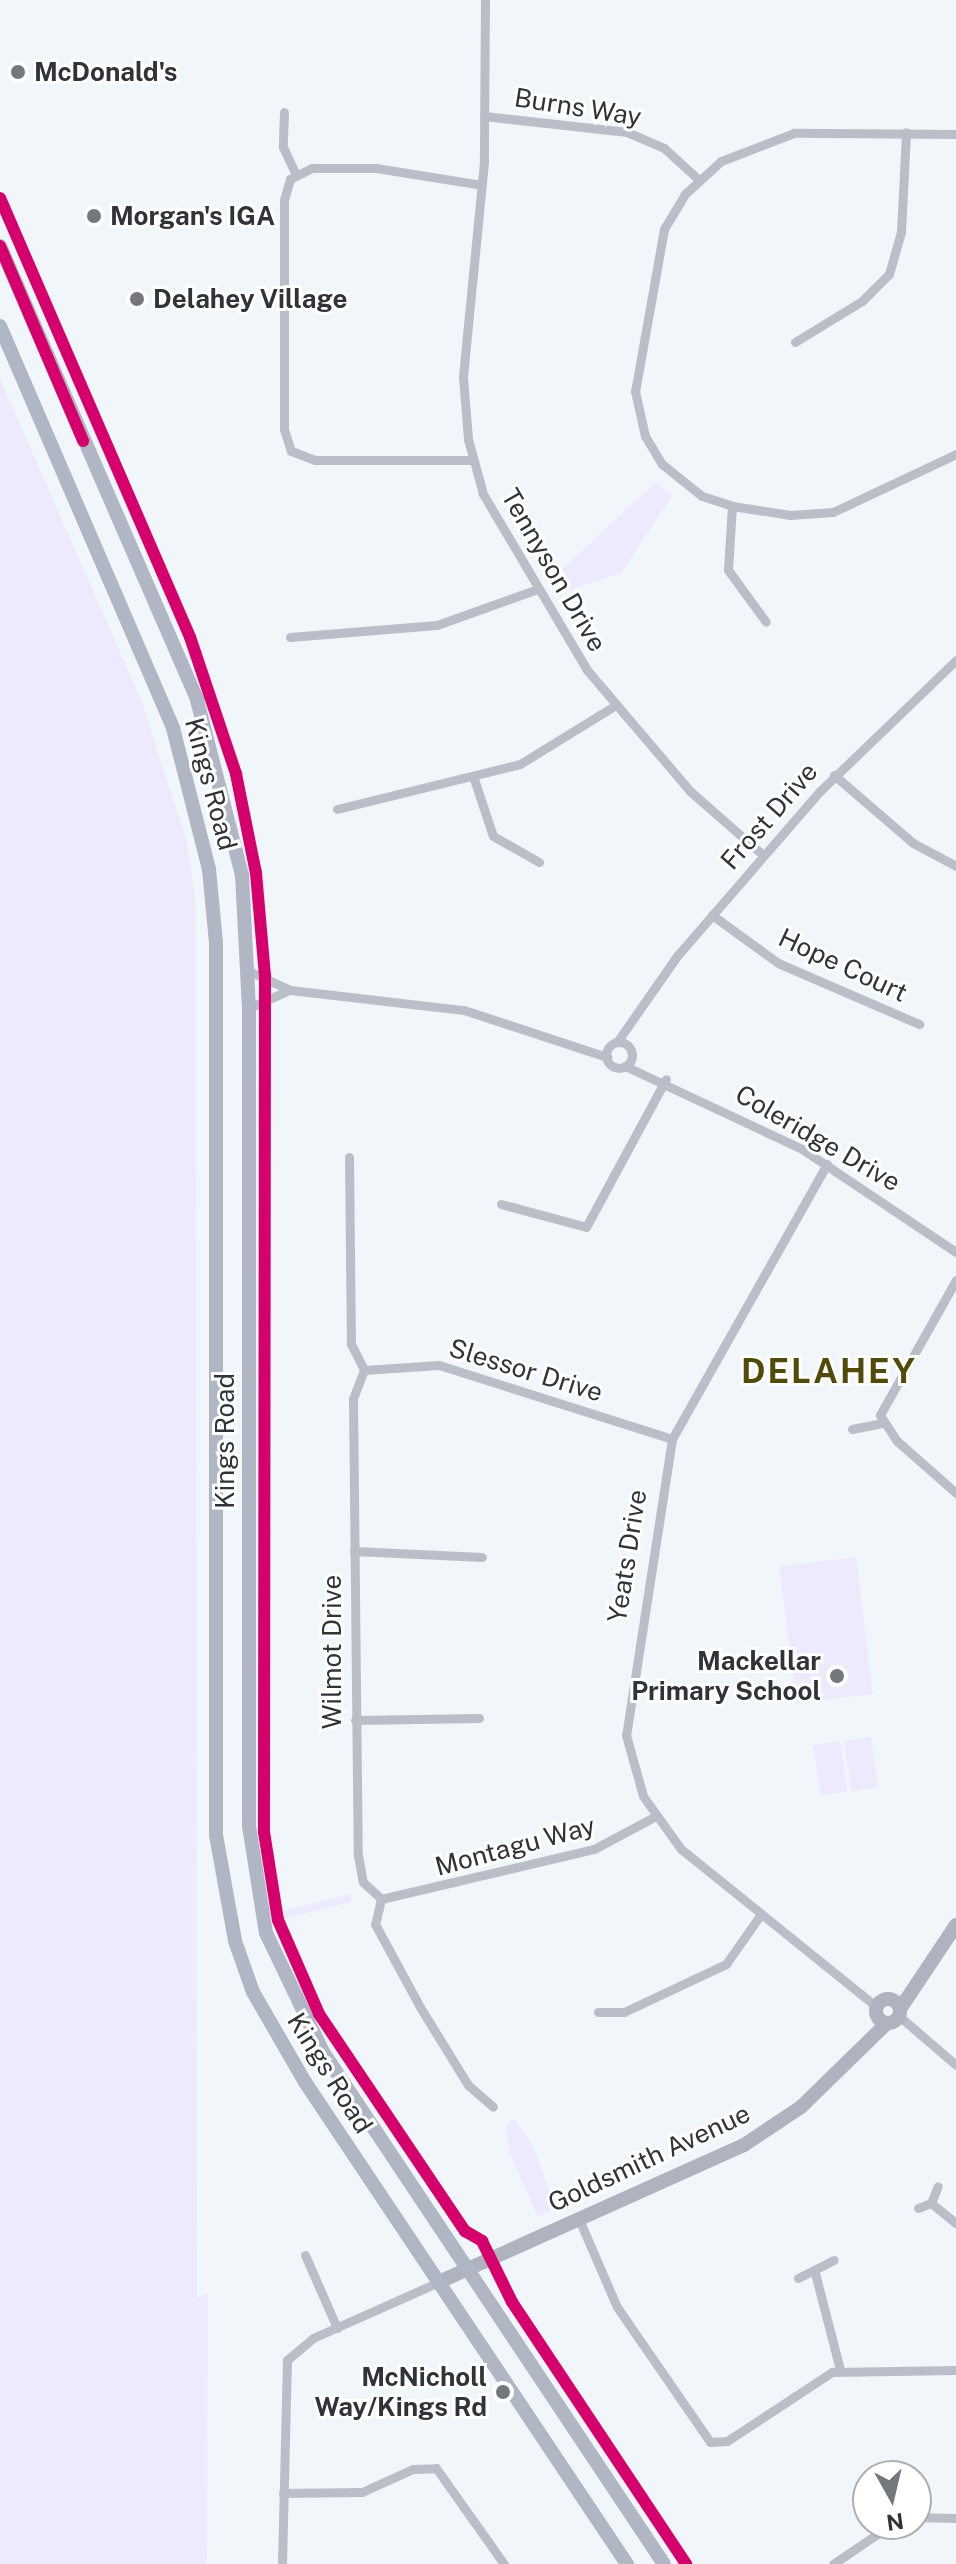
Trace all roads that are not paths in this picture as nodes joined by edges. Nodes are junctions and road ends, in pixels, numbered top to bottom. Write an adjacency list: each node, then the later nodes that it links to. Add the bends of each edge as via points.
1 (485, 0): 3 (street, Tennyson Drive)
2 (284, 112): 6 (street, via 283,147)
3 (484, 116): 7 (street, Burns Way, via 627,132 664,148); 8 (street, Tennyson Drive)
4 (906, 132): 5 (street); 7 (street, via 776,136 739,149); 11 (street, via 901,232 889,274 862,301)
5 (956, 134)
6 (295, 173): 8 (street, via 376,168); 13 (street, via 284,200 284,429 291,451 315,460)
7 (698, 179): 14 (street, via 658,245 636,402 662,464 695,492)
8 (482, 185): 13 (street, Tennyson Drive, via 463,377)
9 (0, 246): 27 (main road, Kings Road, via 206,725 242,875)
10 (0, 326): 71 (main road, Kings Road, via 173,728 209,869 216,943 216,1835 229,1916 274,2031)
11 (795, 342)
12 (956, 454): 14 (street, via 833,512)
13 (473, 460): 15 (street, Tennyson Drive, via 495,524)
14 (732, 506): 16 (street, via 728,570)
15 (535, 590): 17 (street, via 437,625); 19 (street, Tennyson Drive)
16 (766, 622)
17 (290, 637)
18 (956, 660): 20 (street, Frost Drive)
19 (616, 705): 21 (street, via 549,752); 23 (street, Tennyson Drive, via 691,792)
20 (834, 775): 23 (street, Frost Drive); 25 (street, via 913,843)
21 (473, 776): 22 (street); 24 (street, via 493,836)
22 (337, 809)
23 (763, 855): 26 (street, Frost Drive)
24 (539, 862)
25 (956, 866)
26 (712, 915): 30 (street, Frost Drive); 31 (street, Hope Court, via 787,968)
27 (249, 971): 28 (street); 29 (main road, Kings Road)
28 (290, 990): 29 (street); 32 (street, via 431,1003)
29 (249, 1008): 68 (main road, Kings Road, via 249,1826 256,1893 299,2012)
30 (634, 1019): 33 (street, Frost Drive); 34 (street, Frost Drive)
31 (919, 1024)
32 (581, 1043): 33 (street); 35 (street)
33 (614, 1043): 34 (street, Coleridge Drive); 35 (street, Frost Drive)
34 (630, 1051): 36 (street); 37 (street, Coleridge Drive)
35 (607, 1057): 36 (street, Coleridge Drive)
36 (625, 1066): 37 (street, Coleridge Drive)
37 (652, 1072): 38 (street, Coleridge Drive)
38 (666, 1079): 40 (street, Coleridge Drive); 41 (street, via 592,1222 578,1228)
39 (349, 1157): 44 (street, via 351,1344)
40 (827, 1164): 42 (street, Coleridge Drive); 47 (street, Yeats Drive)
41 (501, 1204)
42 (956, 1252)
43 (956, 1280): 45 (street, via 884,1398)
44 (364, 1370): 47 (street, Slessor Drive, via 439,1365); 49 (street, Wilmot Drive, via 353,1391)
45 (883, 1423): 46 (street); 48 (street)
46 (852, 1429)
47 (672, 1439): 53 (street, Yeats Drive, via 627,1703 632,1769)
48 (956, 1493)
49 (354, 1551): 50 (street); 52 (street, Wilmot Drive)
50 (482, 1557)
51 (479, 1718): 52 (street)
52 (355, 1720): 54 (street, Wilmot Drive, via 358,1855 363,1882)
53 (654, 1817): 54 (street, Montagu Way, via 594,1849); 55 (street, Yeats Drive, via 681,1849)
54 (381, 1899): 60 (street, via 375,1924 468,2085)
55 (761, 1914): 57 (street, Yeats Drive); 58 (street, via 726,1964 624,2012)
56 (956, 1925): 57 (street, Goldsmith Avenue)
57 (888, 2011): 59 (street, Yeats Drive); 64 (street, Goldsmith Avenue, via 859,2049 801,2107 763,2134)
58 (598, 2012)
59 (956, 2065)
60 (493, 2107)
61 (938, 2186): 62 (street)
62 (931, 2203): 63 (street); 65 (street)
63 (918, 2208)
64 (578, 2217): 68 (street, Goldsmith Avenue); 73 (street, via 622,2315 700,2435 717,2444)
65 (956, 2223)
66 (305, 2255): 72 (street)
67 (834, 2260): 69 (street)
68 (468, 2267): 71 (street, Goldsmith Avenue); 82 (main road, Kings Road)
69 (815, 2273): 70 (street); 73 (street, via 829,2303)
70 (798, 2278)
71 (439, 2282): 72 (street); 81 (main road, Kings Road)
72 (337, 2328): 75 (street, via 299,2345 287,2360)
73 (840, 2370): 74 (street)
74 (956, 2370)
75 (283, 2493): 79 (street); 80 (street, via 362,2492 418,2468 436,2468)
76 (932, 2517): 77 (street)
77 (956, 2518)
78 (868, 2540): 83 (street)
79 (282, 2564)
80 (504, 2564)
81 (627, 2564)
82 (664, 2564)
83 (833, 2564)

